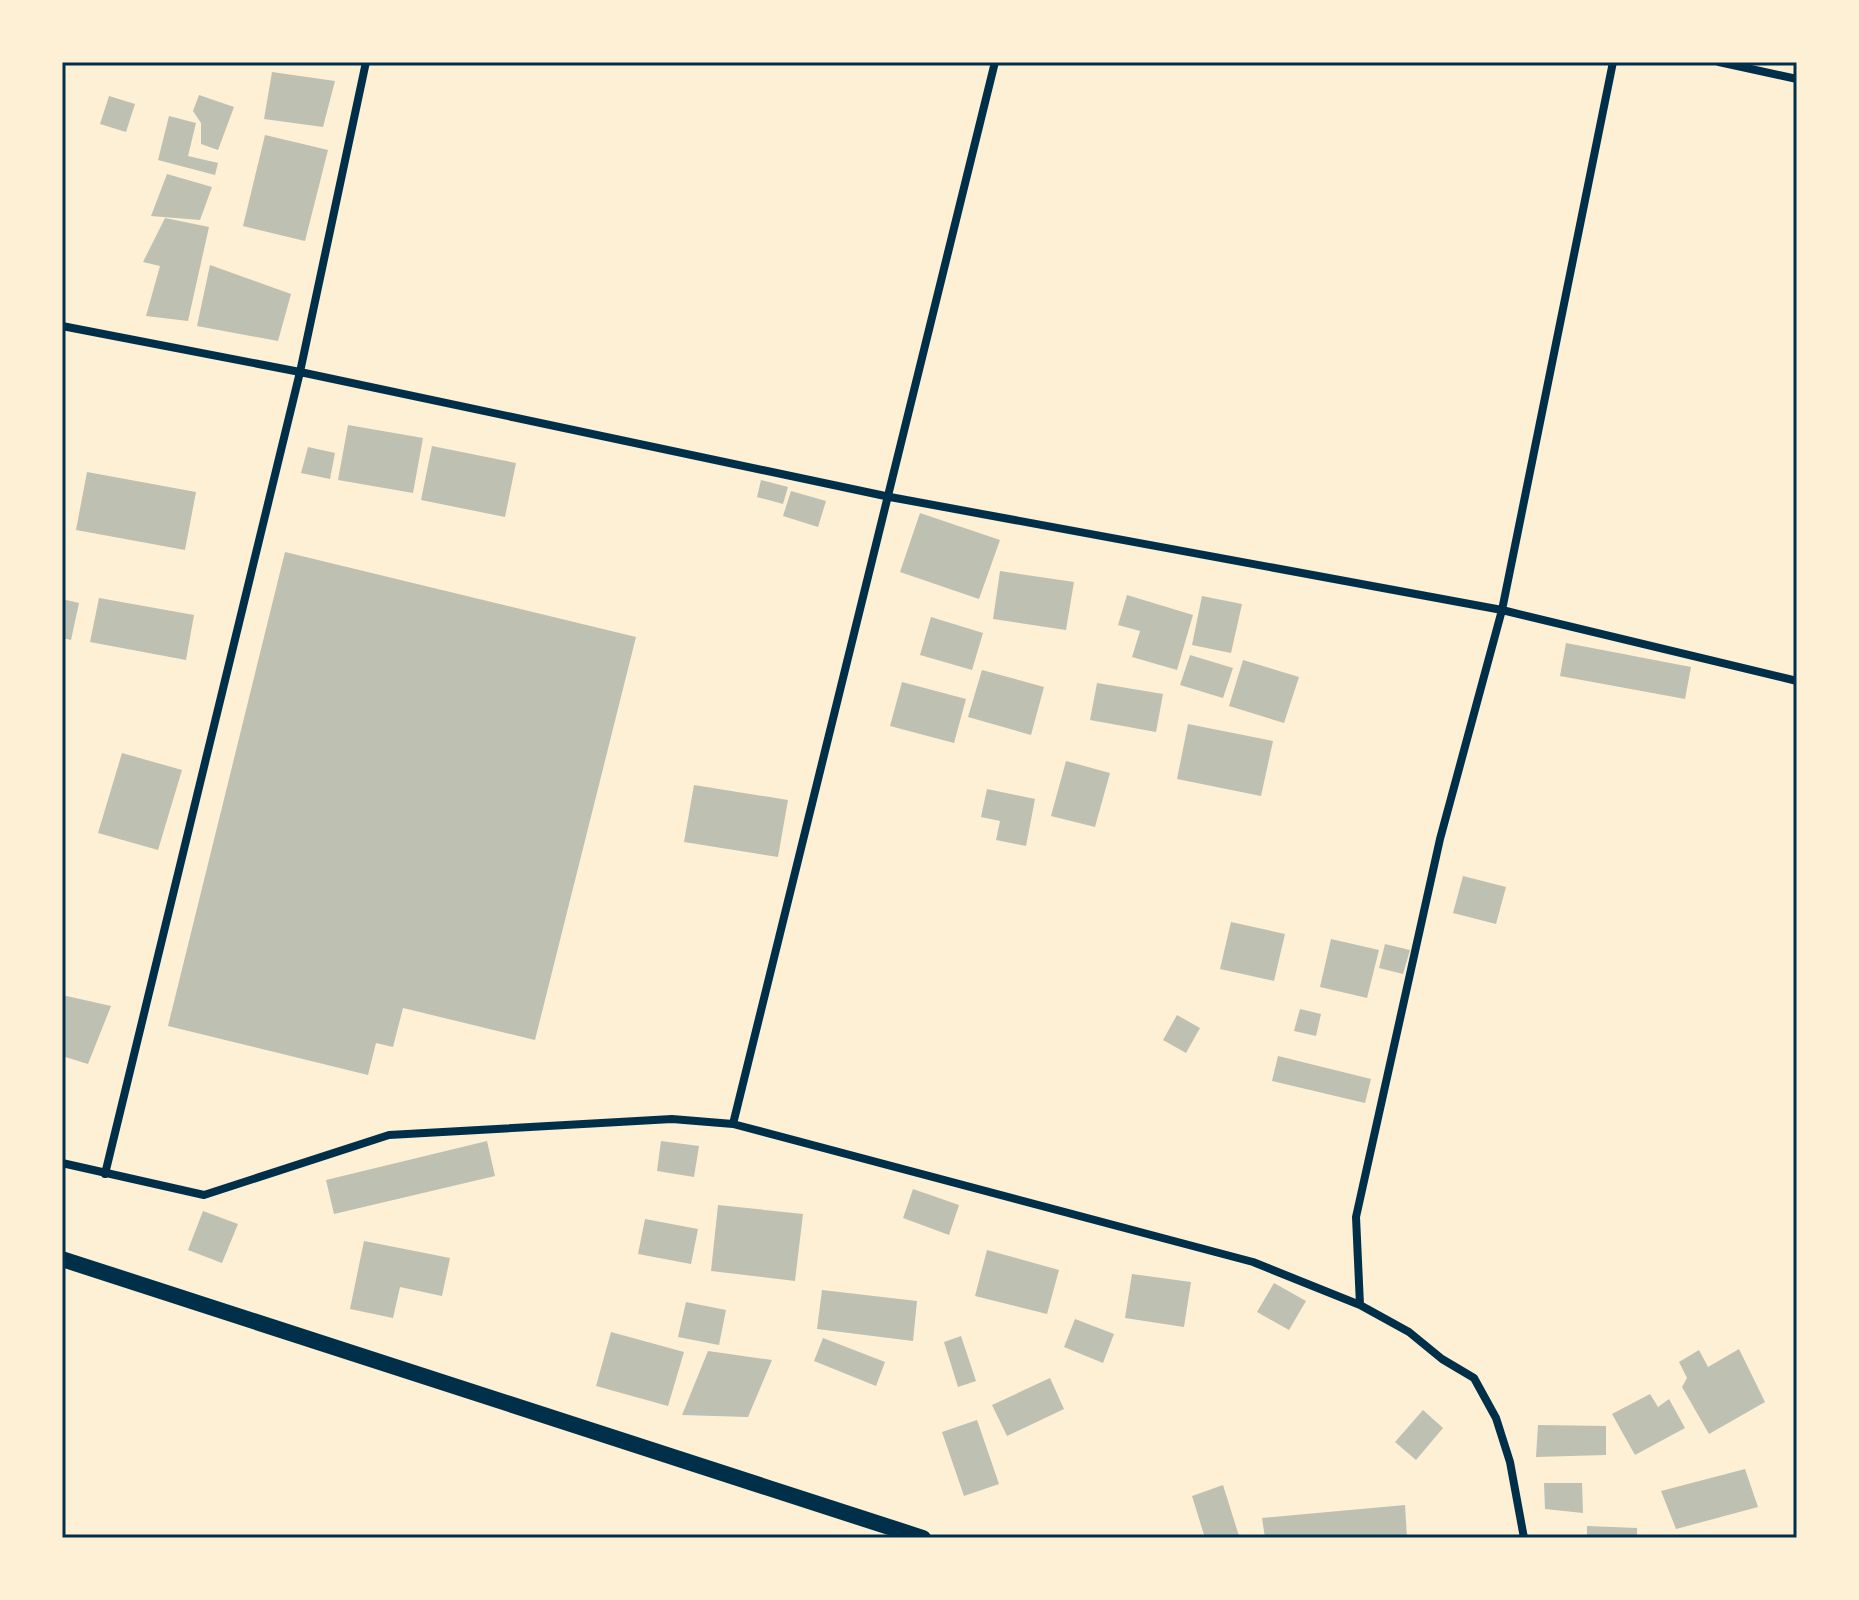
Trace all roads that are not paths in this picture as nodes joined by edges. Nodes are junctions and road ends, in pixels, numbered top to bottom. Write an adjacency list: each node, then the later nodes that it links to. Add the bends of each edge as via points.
1 (366, 62): 7 (street)
2 (995, 62): 8 (street)
3 (1613, 62): 9 (street)
4 (1719, 62): 5 (street)
5 (1797, 79)
6 (62, 326): 7 (street)
7 (300, 372): 8 (street); 13 (street)
8 (890, 497): 9 (street); 11 (street)
9 (1502, 610): 10 (street); 15 (street, via 1440,839 1356,1217)
10 (1797, 681)
11 (733, 1124): 13 (street, via 672,1119 389,1135 204,1195); 15 (street, via 1253,1262)
12 (62, 1163): 13 (street)
13 (105, 1174)
14 (62, 1259): 16 (main road)
15 (1360, 1305): 17 (street, via 1474,1378 1496,1418 1510,1462)
16 (923, 1538)
17 (1524, 1538)

